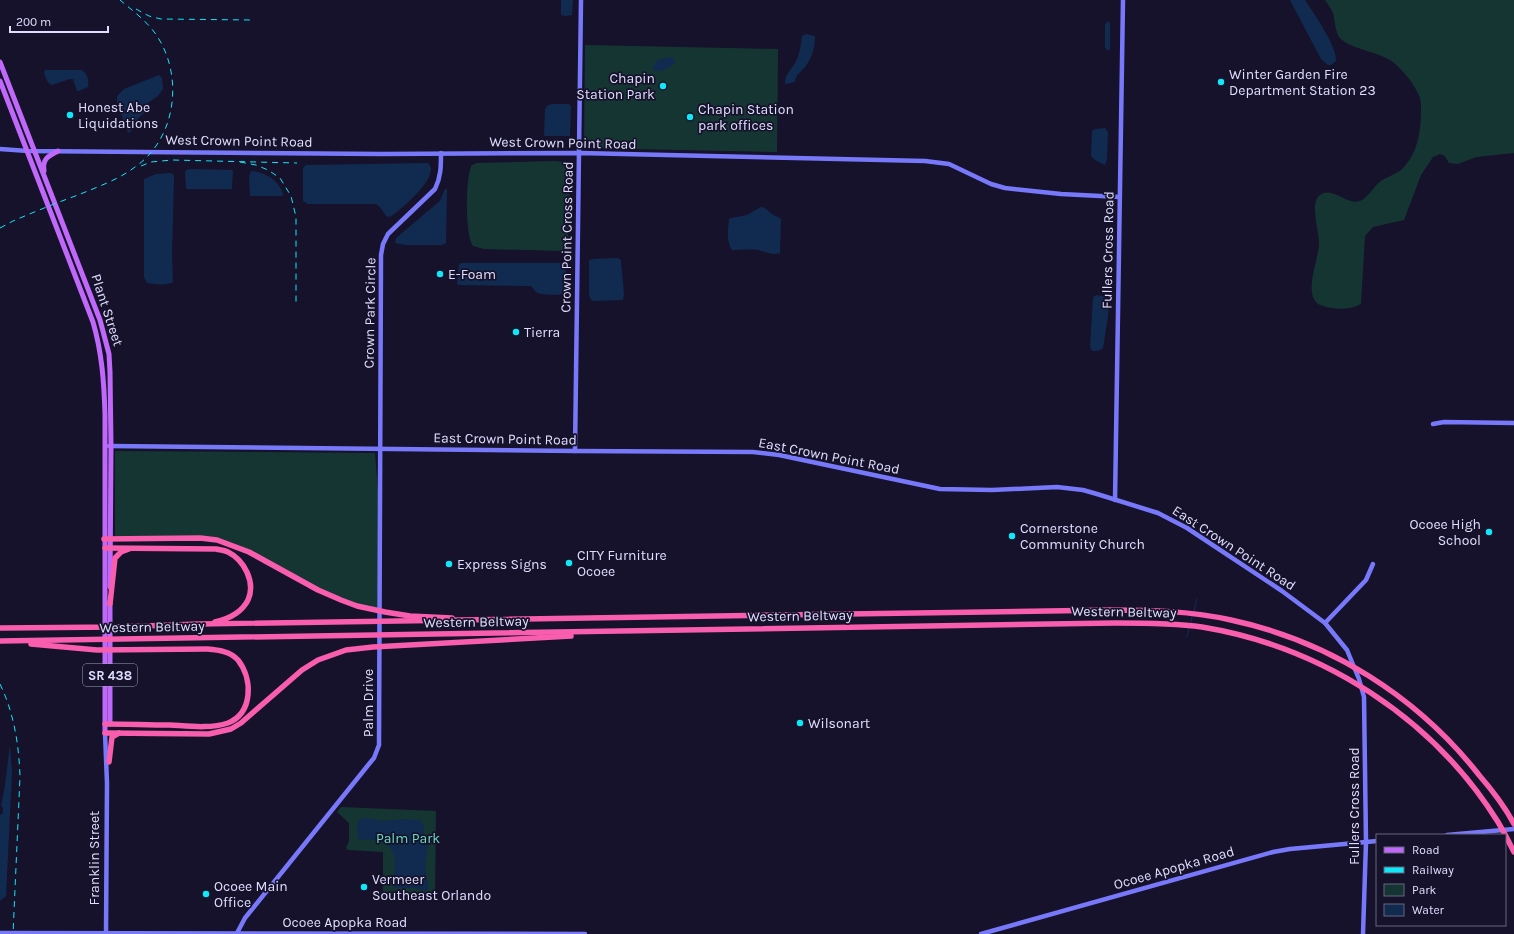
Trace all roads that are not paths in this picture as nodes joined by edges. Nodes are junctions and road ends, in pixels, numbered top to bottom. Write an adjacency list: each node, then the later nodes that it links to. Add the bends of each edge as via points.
1 (581, 0): 10 (street, Crown Point Cross Road)
2 (1123, 0): 12 (street, Fullers Cross Road)
3 (0, 62): 7 (main road, Plant Street)
4 (0, 81): 6 (main road, Plant Street)
5 (0, 149): 6 (street, West Crown Point Road)
6 (28, 151): 7 (street, West Crown Point Road); 13 (main road, Plant Street)
7 (34, 151): 8 (street, West Crown Point Road); 11 (main road, Plant Street)
8 (58, 151): 9 (street, West Crown Point Road); 11 (main road, via 44,160)
9 (441, 153): 10 (street, West Crown Point Road); 21 (street, Crown Park Circle, via 439,181 388,234 382,250)
10 (580, 153): 12 (street, West Crown Point Road, via 937,161 1005,188); 22 (street, Crown Point Cross Road)
11 (45, 180): 14 (main road, Plant Street)
12 (1120, 197): 23 (street, Fullers Cross Road)
13 (60, 235): 14 (main road, via 64,240); 15 (main road, Plant Street)
14 (69, 240): 16 (main road, Plant Street)
15 (65, 248): 16 (main road); 19 (main road, Plant Street, via 98,340 104,381)
16 (75, 255): 20 (main road, Plant Street, via 108,348)
17 (1514, 423): 18 (street)
18 (1433, 424)
19 (105, 446): 20 (street, East Crown Point Road); 24 (main road, Plant Street)
20 (111, 446): 21 (street, East Crown Point Road); 24 (main road, Plant Street)
21 (380, 448): 22 (street, East Crown Point Road); 52 (street, Palm Drive, via 378,745 374,758 245,918)
22 (576, 451): 23 (street, East Crown Point Road, via 766,453 940,489 1070,488)
23 (1115, 500): 30 (street, East Crown Point Road, via 1158,513 1187,528)
24 (107, 539): 25 (main road, Plant Street); 29 (highway, via 217,540 249,552 341,600 374,610 410,616)
25 (107, 548): 26 (highway); 28 (main road, Plant Street); 32 (main road, Franklin Street)
26 (134, 548): 28 (highway, via 121,552 115,558); 31 (highway, via 227,551 243,564 251,586 248,599 241,610 220,621)
27 (1373, 564): 30 (street, via 1366,580)
28 (110, 604): 32 (main road, Franklin Street)
29 (510, 620): 31 (highway, Western Beltway); 42 (highway, Western Beltway, via 1117,610 1185,612 1245,623 1306,643 1345,662 1364,672 1416,709 1468,760)
30 (1325, 623): 36 (street, East Crown Point Road, via 1347,650)
31 (199, 624): 33 (highway, Western Beltway)
32 (107, 627): 37 (main road, Franklin Street / SR 438)
33 (0, 628)
34 (655, 631): 35 (highway, Western Beltway); 36 (highway, Western Beltway, via 1114,623 1182,625 1239,635 1284,648); 38 (highway, via 346,650 318,660 302,670 241,723 221,732)
35 (1, 641): 37 (highway, via 97,650 220,650 237,659 245,673 249,688 244,710 229,722 210,726)
36 (1356, 680): 45 (highway, Western Beltway, via 1428,737 1472,786); 48 (street, Fullers Cross Road, via 1364,697)
37 (107, 724): 39 (main road, Franklin Street / SR 438)
38 (120, 732): 39 (highway); 40 (highway, via 112,737)
39 (107, 733): 40 (street, Franklin Street / SR 438); 41 (street, Franklin Street / SR 438)
40 (109, 762): 41 (street, Franklin Street / SR 438)
41 (107, 783): 53 (street, Franklin Street / SR 438)
42 (1513, 823)
43 (1514, 829): 44 (street)
44 (1458, 834)
45 (1504, 834)
46 (1506, 838): 49 (highway, Western Beltway)
47 (1376, 841): 48 (street, Ocoee Apopka Road)
48 (1366, 842): 55 (street, Ocoee Apopka Road, via 1290,849 1260,855); 56 (street, Fullers Cross Road)
49 (1514, 852)
50 (0, 933): 53 (street, Ocoee Apopka Road)
51 (192, 933): 52 (street, Ocoee Apopka Road); 53 (street, Ocoee Apopka Road)
52 (237, 933): 54 (street, Ocoee Apopka Road)
53 (106, 934)
54 (585, 934)
55 (981, 934)
56 (1363, 934)

